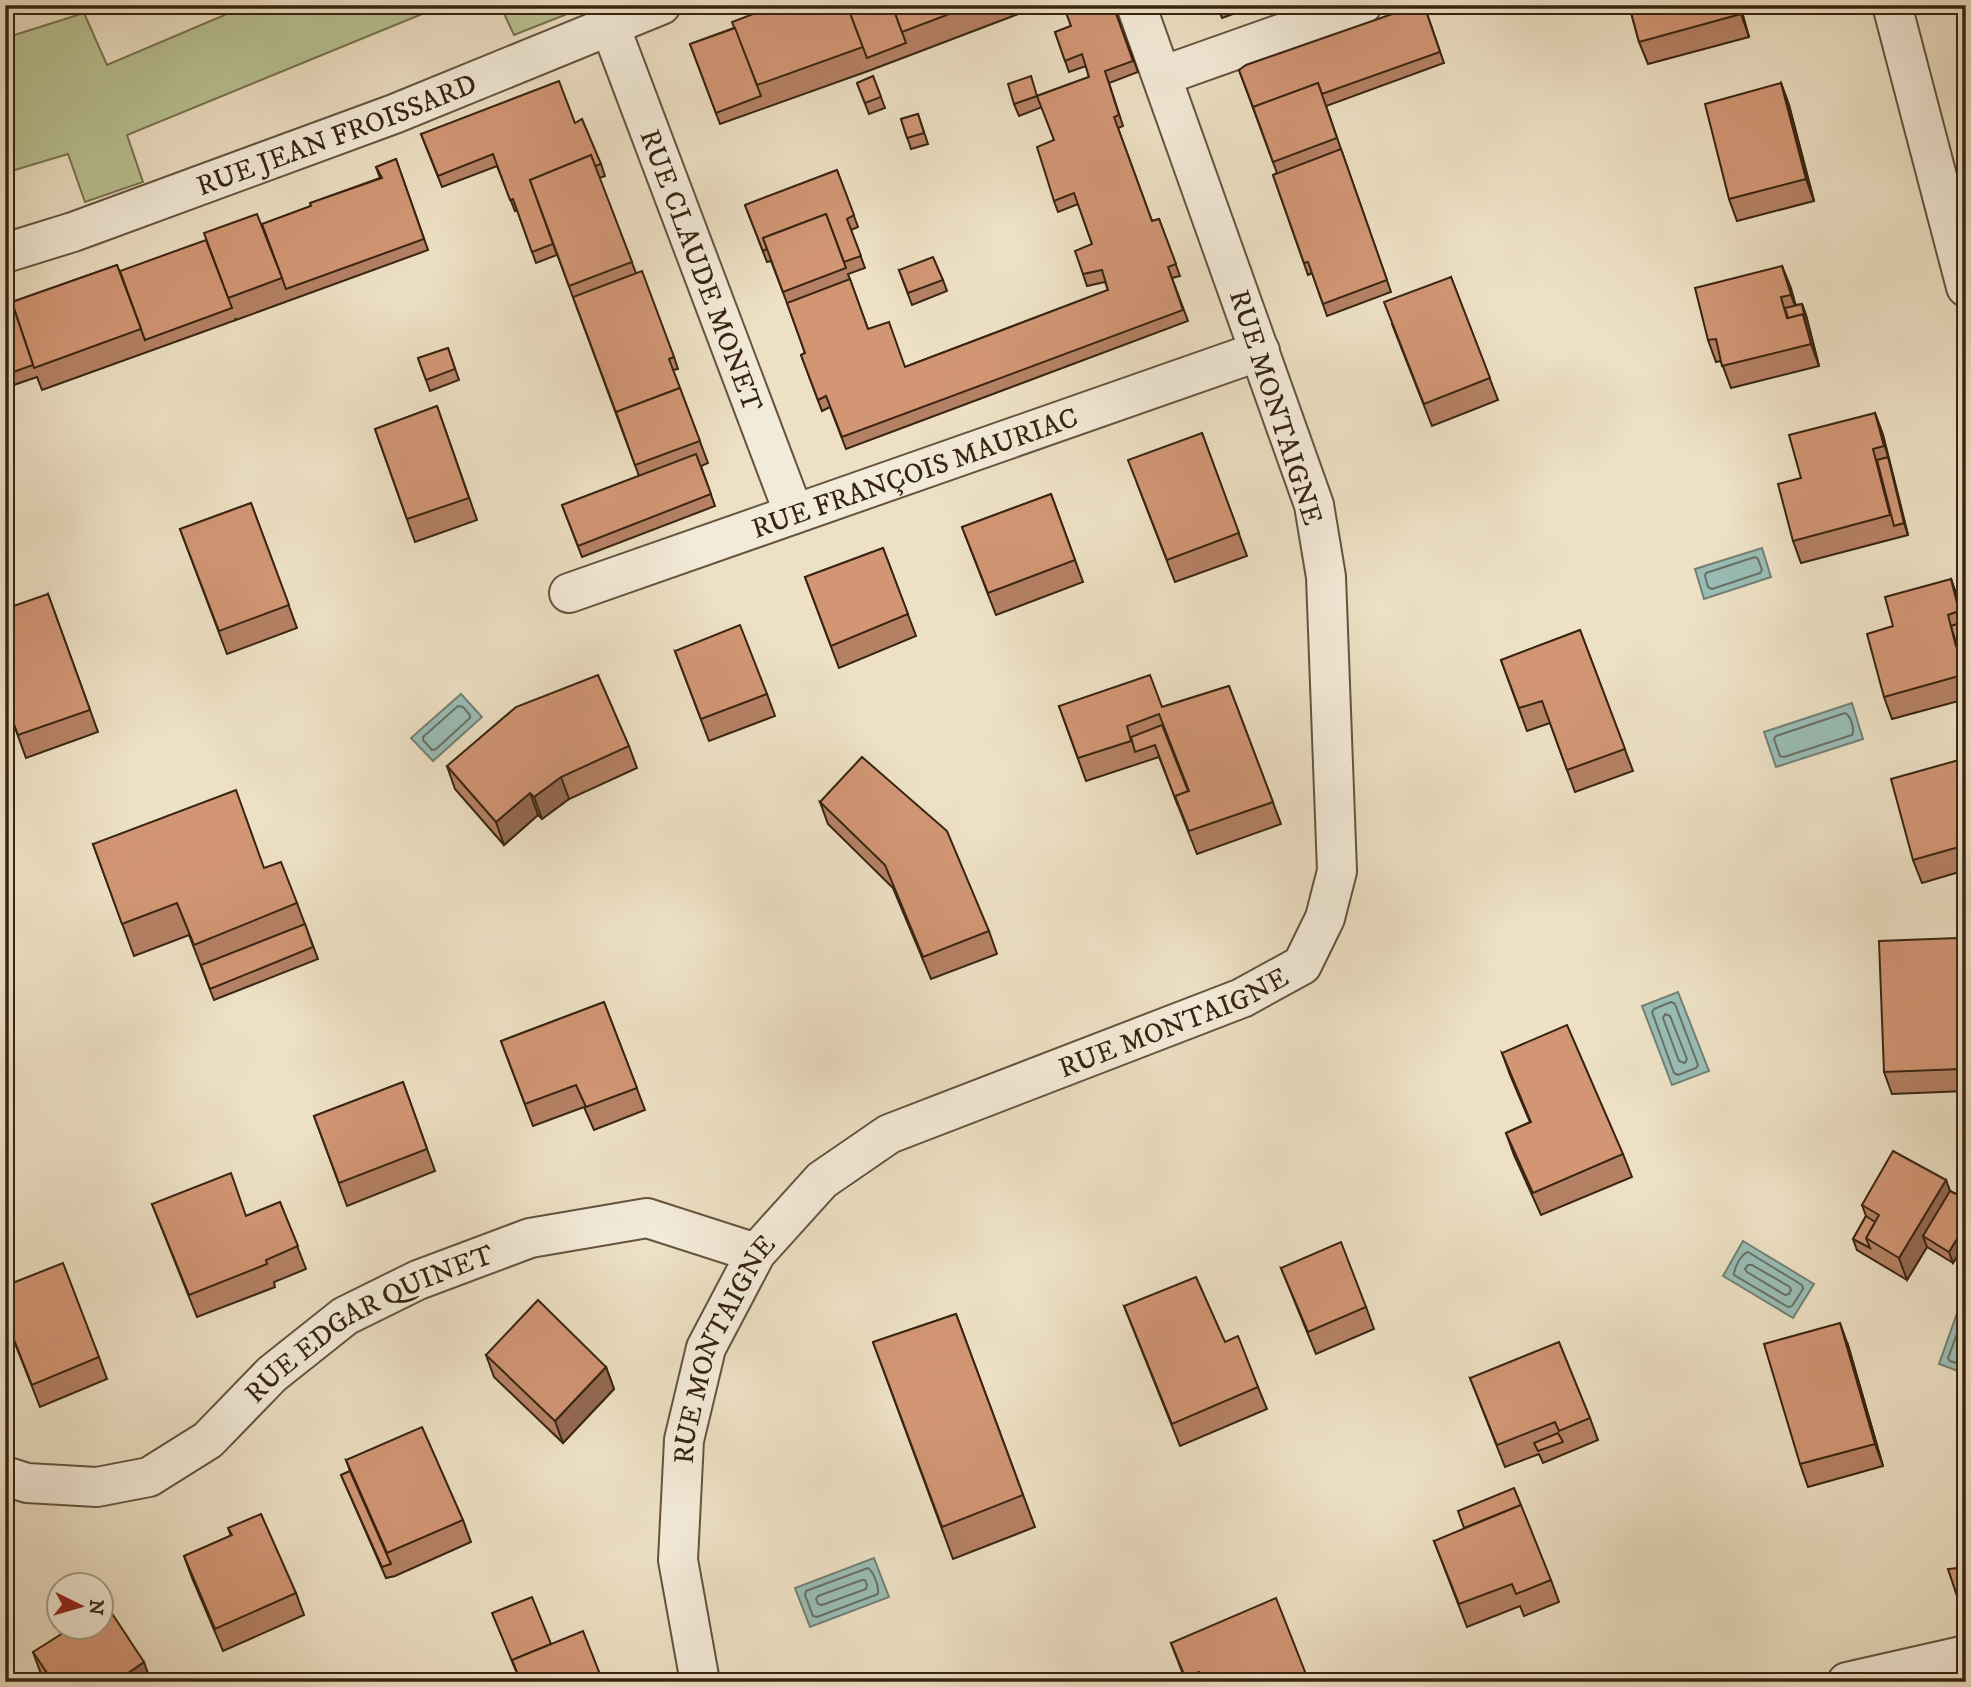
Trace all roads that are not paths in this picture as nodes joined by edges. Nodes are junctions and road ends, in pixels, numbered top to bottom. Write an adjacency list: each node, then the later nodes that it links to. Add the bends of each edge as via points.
1 (661, 5): 5 (street, RUE JEAN FROISSARD)
2 (1136, 5): 6 (street, RUE MONTAIGNE)
3 (1362, 5): 6 (street)
4 (1892, 5): 8 (street)
5 (610, 26): 7 (street, RUE JEAN FROISSARD, via 394,114 73,233); 10 (street, RUE CLAUDE MONET)
6 (1163, 76): 9 (street, RUE MONTAIGNE)
7 (5, 253)
8 (1966, 287)
9 (1260, 351): 10 (street, RUE FRANÇOIS MAURIAC); 12 (street, RUE MONTAIGNE, via 1314,505 1326,577 1337,871 1325,918 1302,965 1241,998 889,1134 822,1180)
10 (794, 514): 11 (street, RUE FRANÇOIS MAURIAC)
11 (569, 593)
12 (755, 1253): 13 (street, RUE EDGAR QUINET, via 647,1218 530,1238 418,1280 345,1316 272,1374 208,1440 149,1476 97,1487 27,1483); 15 (street, RUE MONTAIGNE, via 706,1348 684,1440 678,1560)
13 (5, 1476)
14 (1966, 1655): 16 (street)
15 (700, 1682)
16 (1847, 1682)

